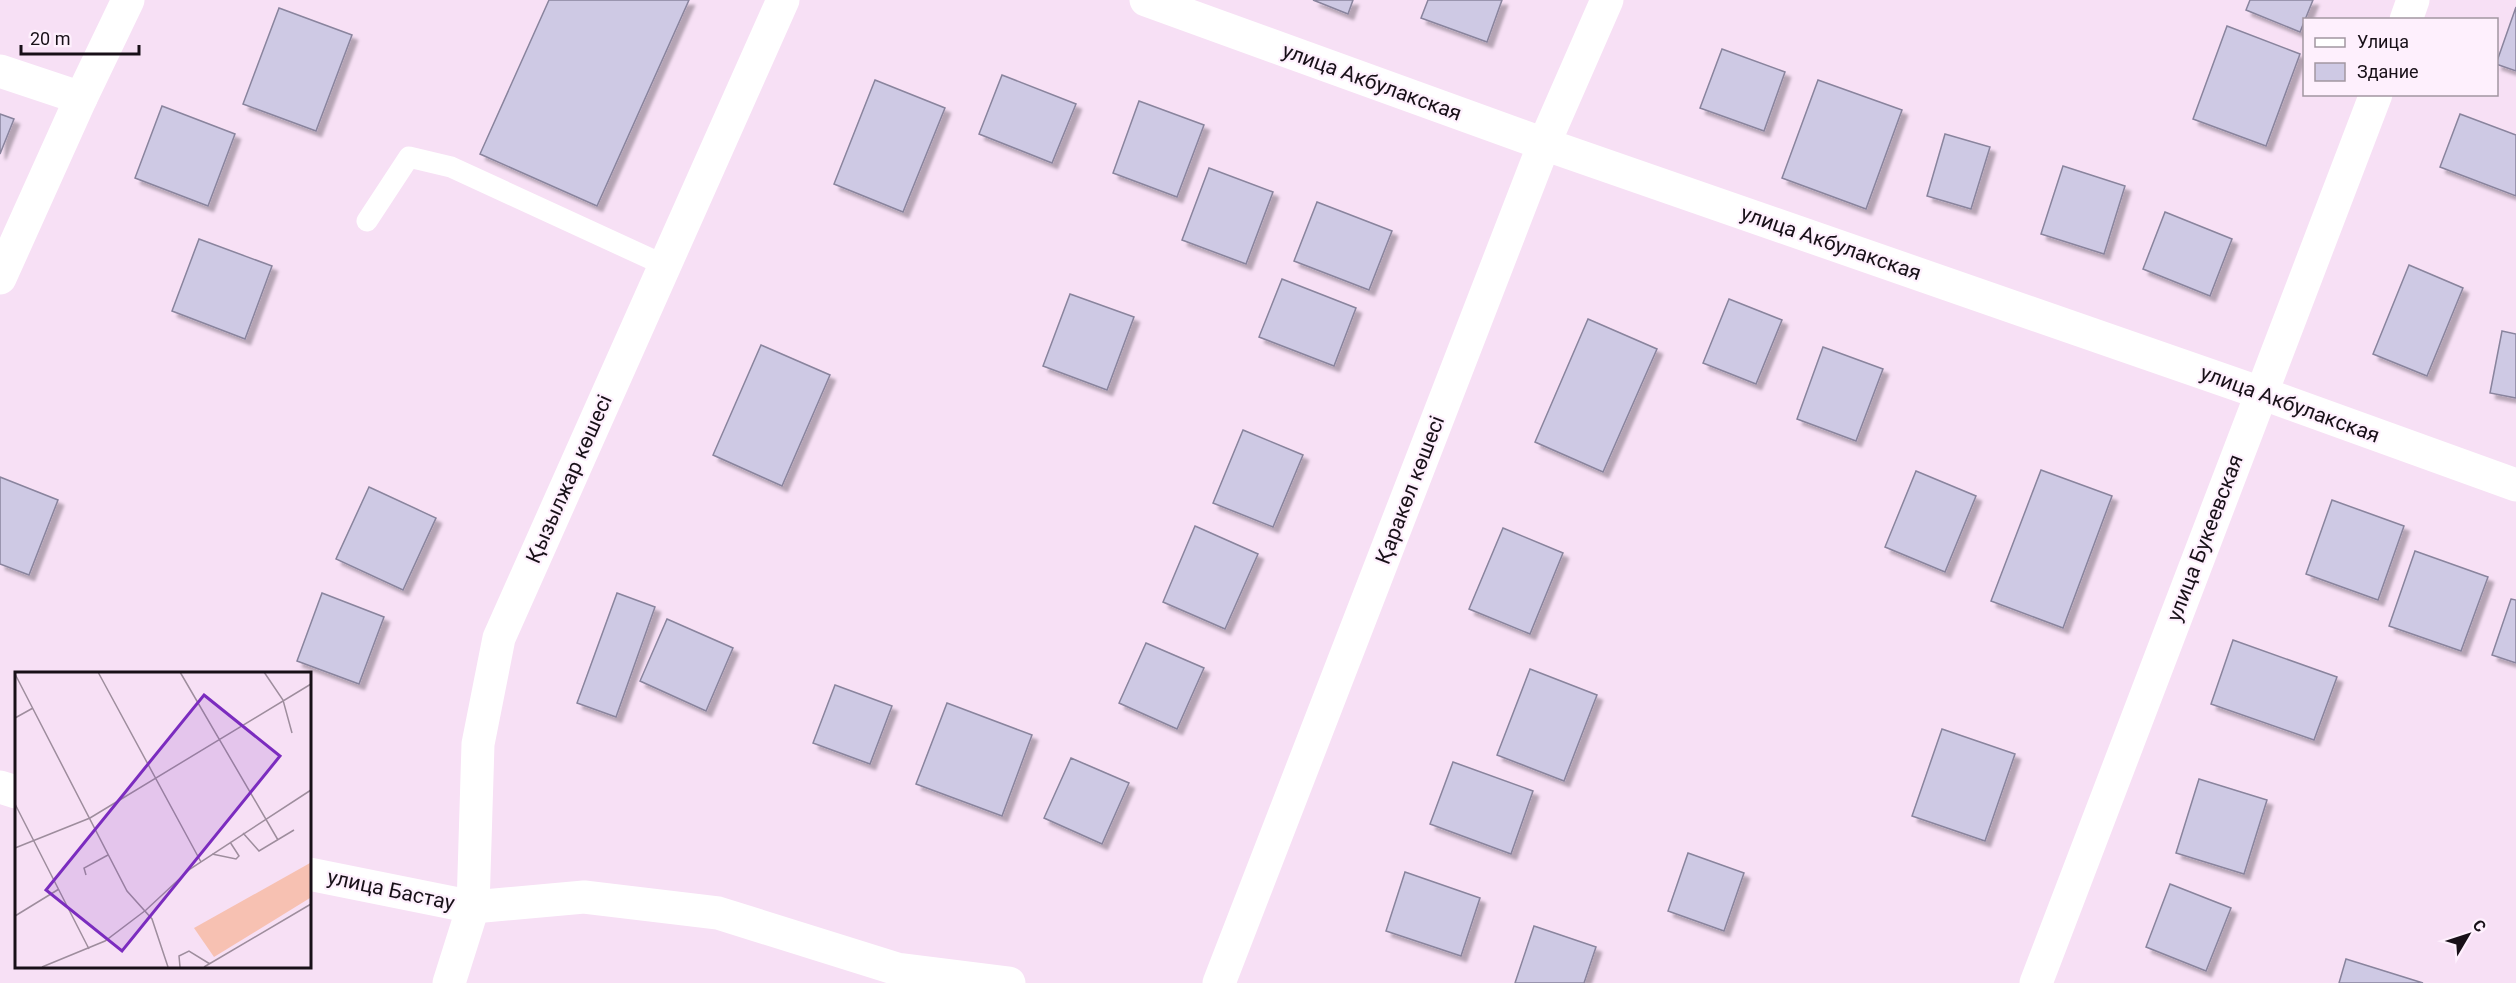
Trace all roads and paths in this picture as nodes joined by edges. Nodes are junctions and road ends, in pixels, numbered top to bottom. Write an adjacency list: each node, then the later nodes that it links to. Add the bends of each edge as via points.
1 (128, 0): 9 (street)
2 (783, 0): 12 (street, Қызылжар көшесі)
3 (1146, 0): 10 (street, улица Акбулакская)
4 (1607, 0): 10 (street, Қаракөл көшесі)
5 (2413, 0): 6 (street)
6 (2407, 18)
7 (0, 70): 9 (street)
8 (2375, 96): 14 (street, улица Букеевская)
9 (81, 98): 13 (street)
10 (1544, 144): 14 (street, улица Акбулакская); 22 (street, Қаракөл көшесі)
11 (367, 221): 12 (lane, via 409,157 451,168)
12 (664, 265): 19 (street, Қызылжар көшесі, via 499,638 478,744)
13 (0, 278)
14 (2261, 393): 15 (street, улица Акбулакская); 23 (street, улица Букеевская)
15 (2516, 485)
16 (0, 787): 17 (street)
17 (15, 792)
18 (310, 874): 19 (street, улица Бастау)
19 (472, 907): 20 (street, Қызылжар көшесі); 21 (street, улица Бастау, via 584,897 718,913 897,969)
20 (449, 983)
21 (1009, 983)
22 (1219, 983)
23 (2036, 983)

